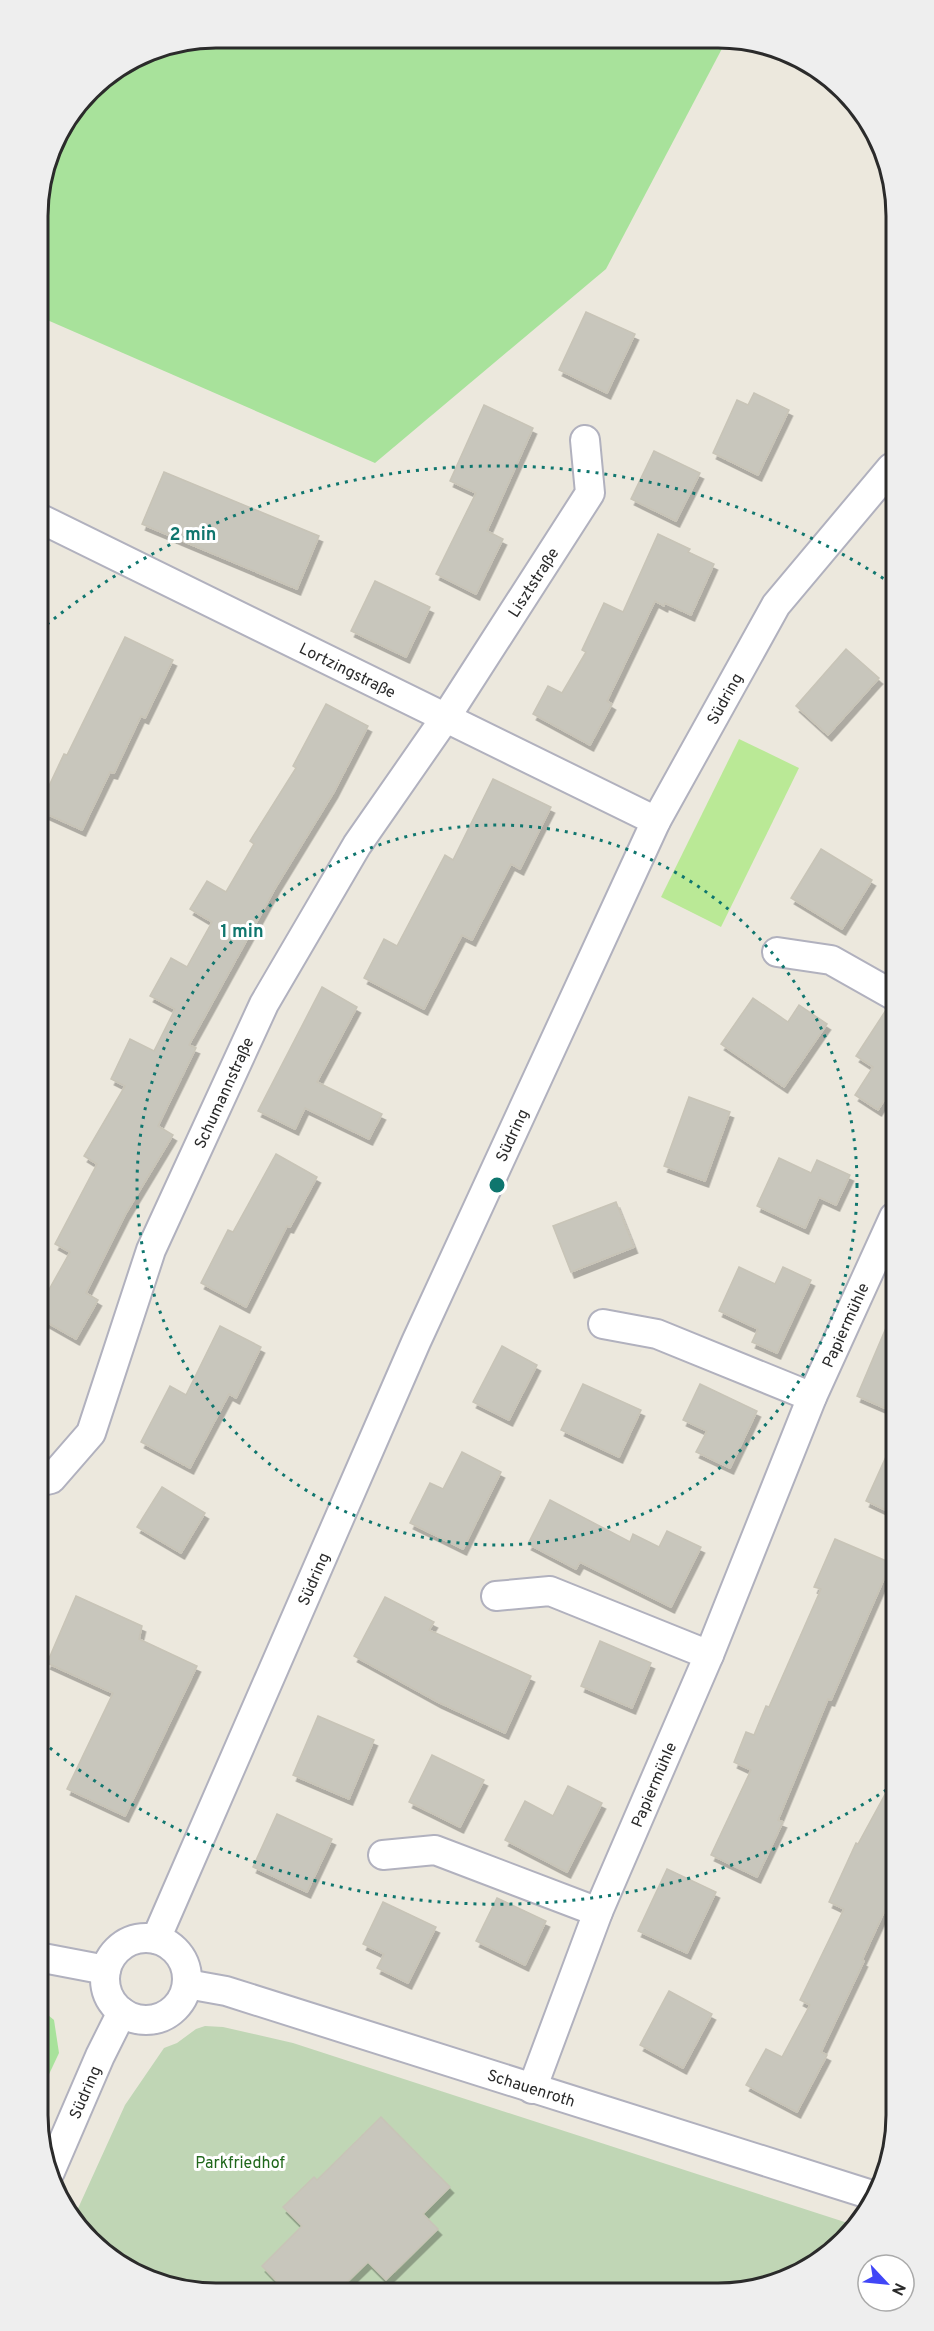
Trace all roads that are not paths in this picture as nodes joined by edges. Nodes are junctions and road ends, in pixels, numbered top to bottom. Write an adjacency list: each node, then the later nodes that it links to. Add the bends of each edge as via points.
1 (585, 440): 4 (street, Lisztstraße, via 590,493)
2 (886, 474): 5 (street, Südring, via 776,605)
3 (48, 523): 4 (street, Lortzingstraße)
4 (446, 717): 5 (street, Lortzingstraße); 11 (street, Schumannstraße, via 357,845 264,1004 151,1250 91,1433)
5 (656, 821): 16 (street, Südring, via 416,1342)
6 (777, 952): 7 (street, via 831,960)
7 (886, 992)
8 (886, 1235): 10 (street, Papiermühle)
9 (603, 1324): 10 (street, via 657,1334)
10 (812, 1397): 13 (street, Papiermühle)
11 (48, 1480)
12 (496, 1596): 13 (street, via 550,1591)
13 (709, 1655): 15 (street, Papiermühle)
14 (382, 1855): 15 (street, via 435,1850)
15 (598, 1912): 21 (street, Papiermühle)
16 (156, 1940): 18 (street, via 143,1938 125,1945 111,1958); 19 (street, via 166,1943 181,1958)
17 (48, 1959): 18 (street)
18 (106, 1970): 20 (street, via 108,1994)
19 (187, 1984): 20 (street, via 184,1995 168,2014 145,2020); 21 (street, Schauenroth, via 226,1991)
20 (122, 2013): 22 (street, Südring)
21 (532, 2089): 23 (street, Schauenroth)
22 (55, 2161)
23 (867, 2193)

